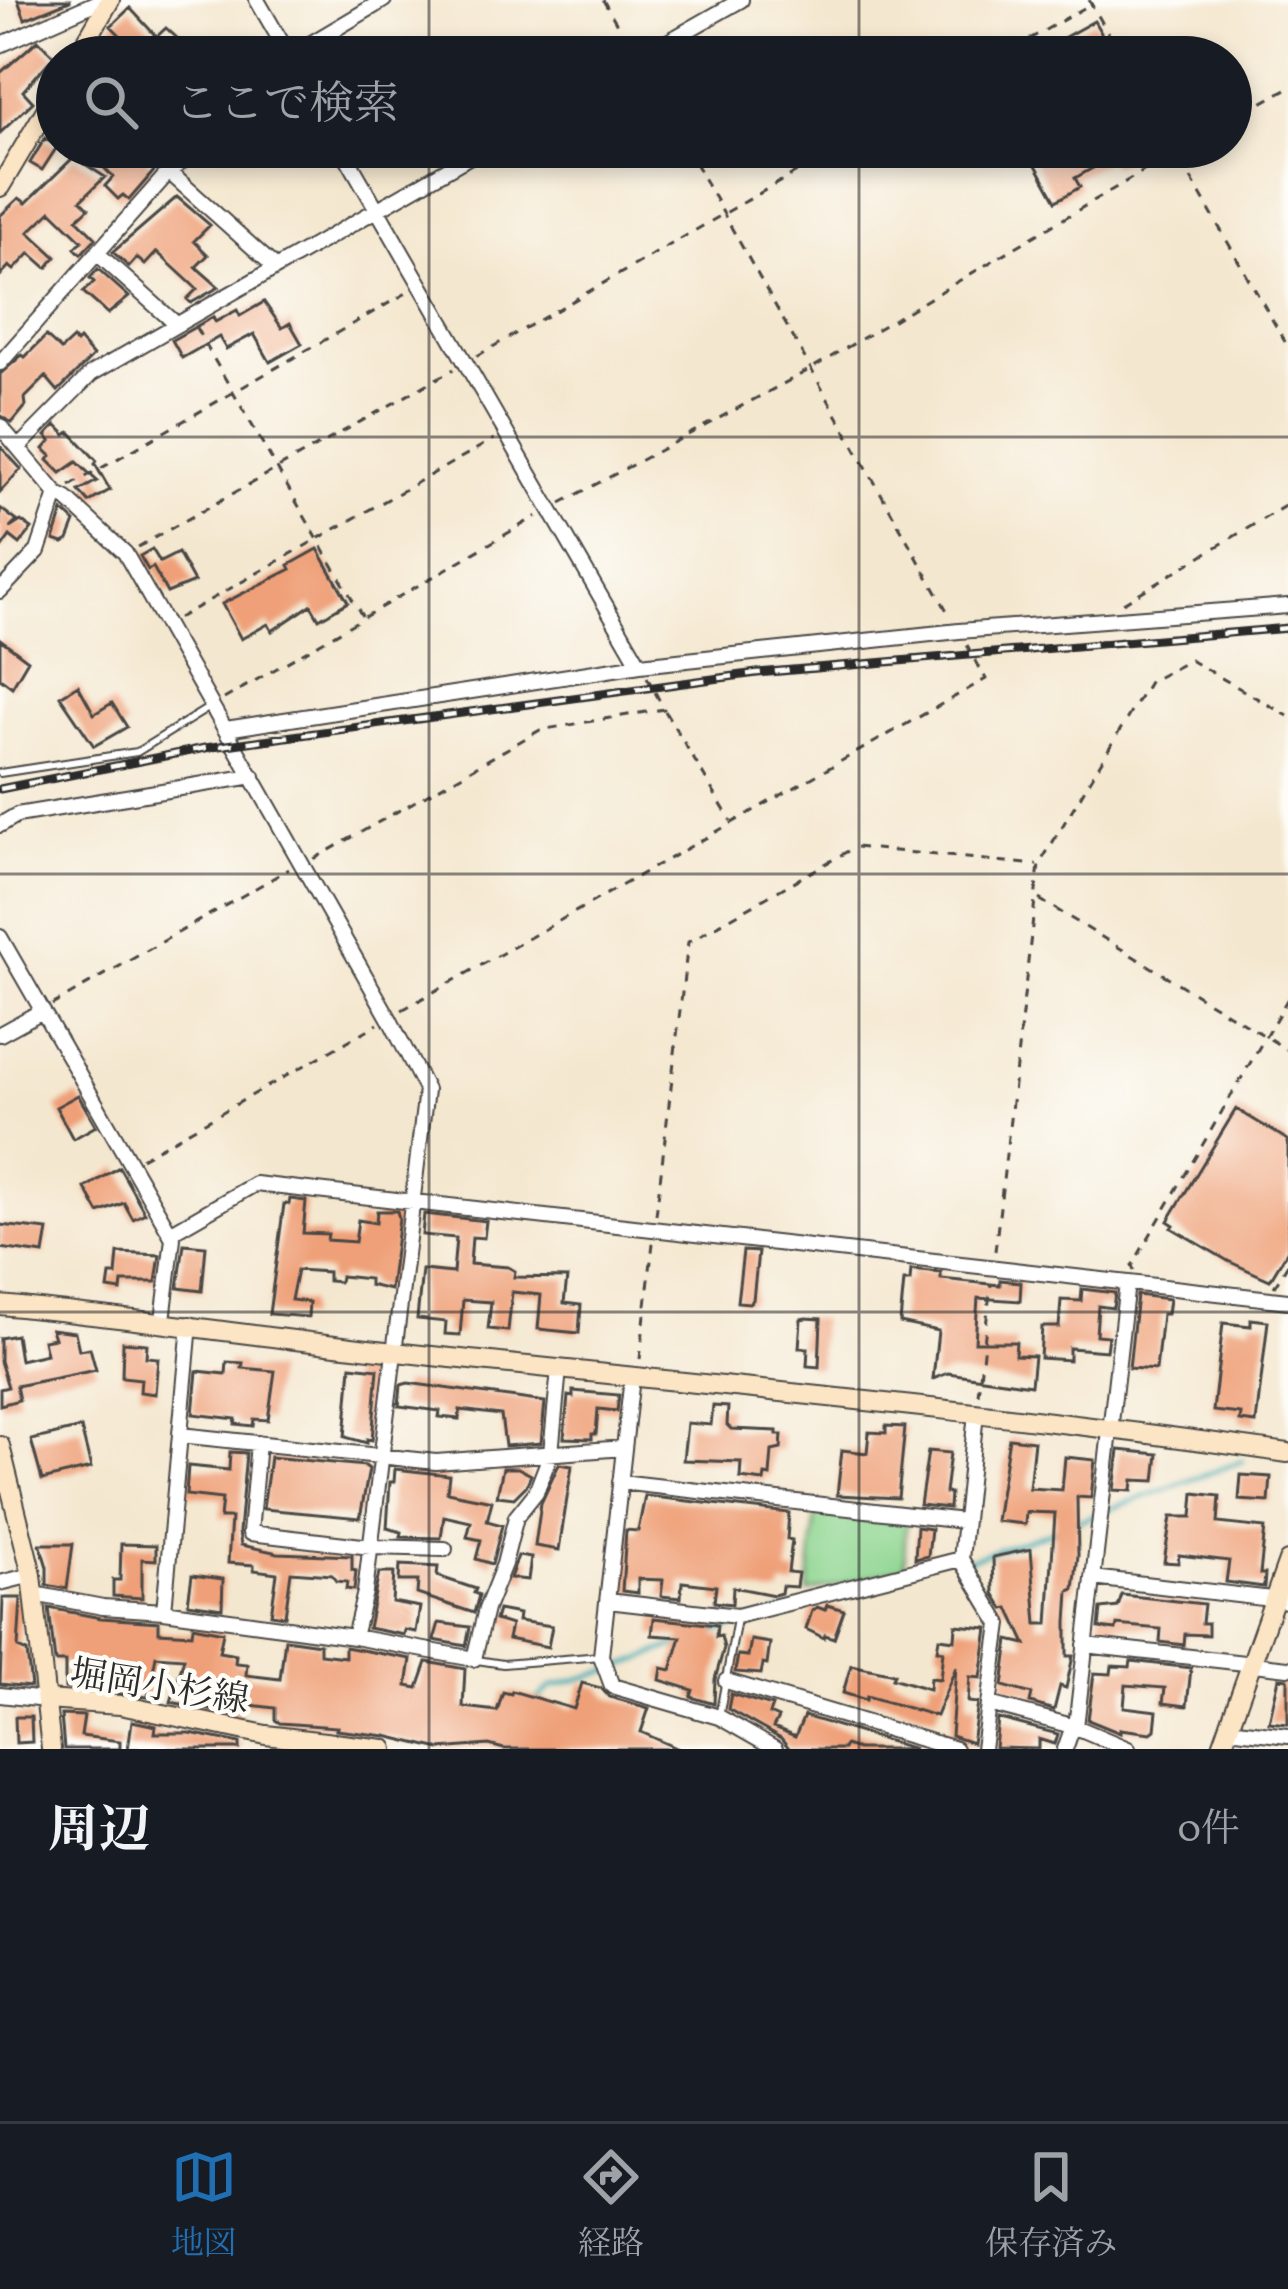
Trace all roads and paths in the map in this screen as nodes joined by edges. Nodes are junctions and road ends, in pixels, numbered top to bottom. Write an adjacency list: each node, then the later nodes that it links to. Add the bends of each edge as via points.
1 (58, 0): 8 (street)
2 (106, 0): 8 (street); 9 (street)
3 (257, 0): 10 (street)
4 (384, 0): 11 (street)
5 (603, 0): 12 (path)
6 (741, 0): 13 (street)
7 (1091, 1): 14 (path); 15 (path)
8 (64, 16): 16 (street)
9 (88, 36)
10 (278, 36)
11 (323, 36)
12 (625, 36)
13 (676, 36)
14 (1033, 36)
15 (1110, 36)
16 (0, 45)
17 (1288, 88): 18 (path)
18 (1252, 109)
19 (36, 126): 29 (street)
20 (166, 168): 28 (street)
21 (174, 168): 28 (street)
22 (353, 168): 30 (street)
23 (450, 168): 30 (street)
24 (698, 168): 31 (path)
25 (803, 168): 31 (path)
26 (1143, 168): 39 (path)
27 (1185, 168): 36 (path)
28 (169, 172): 32 (street); 33 (street)
29 (0, 187)
30 (377, 210): 33 (street); 34 (street)
31 (723, 214): 38 (path); 39 (path)
32 (97, 254): 35 (street); 37 (street)
33 (275, 267): 35 (street)
34 (420, 285): 38 (street); 40 (path)
35 (182, 320): 40 (path); 43 (street, via 92,374)
36 (1288, 347)
37 (0, 363)
38 (466, 363): 42 (street); 44 (path)
39 (809, 370): 47 (path); 55 (path)
40 (233, 392): 44 (path); 45 (path)
41 (0, 427): 43 (street)
42 (506, 432): 47 (street); 48 (path)
43 (19, 447): 45 (street)
44 (278, 470): 48 (path); 49 (path)
45 (58, 494): 49 (street); 50 (street, via 38,551)
46 (1288, 504): 53 (path)
47 (550, 508): 52 (path); 56 (street)
48 (318, 539): 52 (path); 54 (path)
49 (125, 553): 54 (street)
50 (0, 591)
51 (1288, 606): 53 (street)
52 (363, 617): 57 (path)
53 (1096, 620): 55 (street)
54 (166, 625): 57 (street)
55 (959, 631): 56 (street); 63 (path, via 986,679)
56 (640, 665): 58 (path); 60 (street)
57 (212, 706): 60 (street); 61 (lane, via 137,752)
58 (664, 710): 63 (path); 65 (path, via 540,730)
59 (1288, 716): 66 (path, via 1190,660 1149,682)
60 (226, 729): 62 (street)
61 (0, 773)
62 (253, 776): 64 (street, via 17,815); 65 (street)
63 (730, 821): 71 (path)
64 (0, 825)
65 (298, 864): 70 (path); 71 (street)
66 (1039, 865): 67 (path); 77 (path, via 855,847 688,942)
67 (1037, 898): 73 (path); 80 (path)
68 (0, 937): 70 (street)
69 (1288, 998): 73 (path)
70 (42, 1011): 72 (street); 75 (street)
71 (389, 1018): 75 (path); 76 (street, via 426,1090)
72 (0, 1034)
73 (1265, 1036): 74 (path); 81 (path, via 1132,1266)
74 (1288, 1050)
75 (130, 1165): 78 (street)
76 (412, 1200): 77 (street); 78 (street, via 255,1184); 87 (street)
77 (655, 1227): 80 (street); 89 (path)
78 (170, 1233): 85 (street)
79 (1288, 1264): 82 (path)
80 (993, 1268): 81 (street); 90 (path)
81 (1133, 1284): 82 (street); 91 (street)
82 (1268, 1299): 83 (street)
83 (1288, 1301)
84 (0, 1305): 85 (street)
85 (163, 1320): 86 (street)
86 (190, 1324): 87 (street); 92 (street)
87 (394, 1352): 88 (street); 98 (street)
88 (559, 1370): 89 (street); 97 (street)
89 (634, 1377): 90 (street); 95 (street)
90 (976, 1413): 91 (street); 101 (street)
91 (1110, 1427): 96 (street); 106 (street)
92 (180, 1435): 93 (street); 111 (street)
93 (258, 1444): 98 (street); 102 (street, via 250,1533)
94 (0, 1446): 100 (street)
95 (623, 1448): 97 (street); 99 (street)
96 (1288, 1453)
97 (551, 1454): 98 (street); 116 (street, via 516,1517)
98 (380, 1457): 102 (street)
99 (620, 1482): 101 (street); 109 (street)
100 (6, 1494): 108 (street)
101 (962, 1521): 104 (street)
102 (370, 1546): 103 (street); 113 (street)
103 (445, 1549)
104 (961, 1559): 112 (street); 122 (street, via 1000,1624)
105 (1288, 1561): 110 (street)
106 (1093, 1578): 110 (street); 114 (street)
107 (0, 1582): 108 (street)
108 (33, 1585): 111 (street, via 118,1609); 121 (street)
109 (608, 1600): 112 (street); 115 (street)
110 (1281, 1601): 117 (street)
111 (164, 1611): 113 (street)
112 (737, 1616): 119 (lane)
113 (355, 1637): 116 (street)
114 (1085, 1645): 117 (street); 124 (street)
115 (601, 1656): 116 (lane); 123 (street, via 612,1685)
116 (474, 1659)
117 (1252, 1663): 118 (street); 126 (street)
118 (1288, 1668)
119 (726, 1681): 123 (lane); 130 (street)
120 (0, 1695): 121 (street)
121 (46, 1700): 127 (street, 堀岡小杉線); 128 (street, 堀岡小杉線)
122 (989, 1705): 124 (street); 131 (street)
123 (719, 1717): 129 (street)
124 (1074, 1726): 132 (street); 133 (street)
125 (1288, 1736): 126 (street)
126 (1225, 1739)
127 (51, 1749)
128 (385, 1749)
129 (775, 1749)
130 (955, 1749)
131 (983, 1749)
132 (1065, 1749)
133 (1128, 1749)

